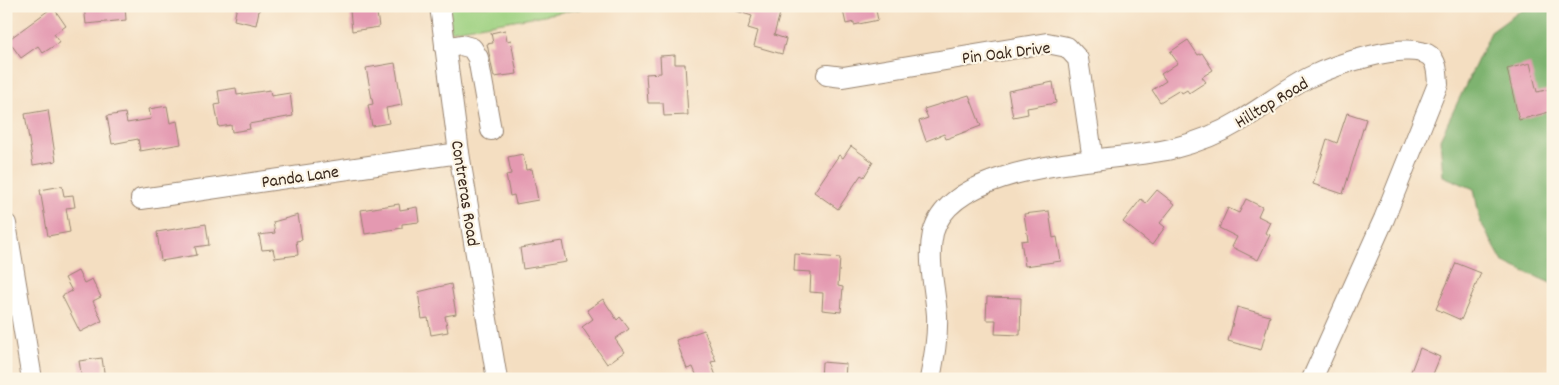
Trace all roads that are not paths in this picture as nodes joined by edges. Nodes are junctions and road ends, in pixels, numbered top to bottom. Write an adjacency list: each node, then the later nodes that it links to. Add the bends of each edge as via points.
1 (440, 6): 2 (street, Contreras Road)
2 (445, 48): 4 (street, via 461,45 472,48 478,58); 5 (street, Contreras Road)
3 (827, 75): 6 (street, Pin Oak Drive, via 843,77 1046,43 1067,47 1078,59)
4 (491, 130)
5 (459, 153): 7 (street, Panda Lane); 10 (street, Contreras Road)
6 (1094, 160): 11 (street, Hilltop Road, via 990,181 963,193 943,211 934,233 931,259 937,317); 12 (street, Hilltop Road, via 1169,149 1205,139 1240,122 1310,77 1351,62 1395,51 1413,50 1429,56 1436,65 1438,84 1387,211)
7 (141, 199)
8 (6, 224): 9 (street)
9 (32, 379)
10 (496, 379)
11 (930, 379)
12 (1312, 379)

